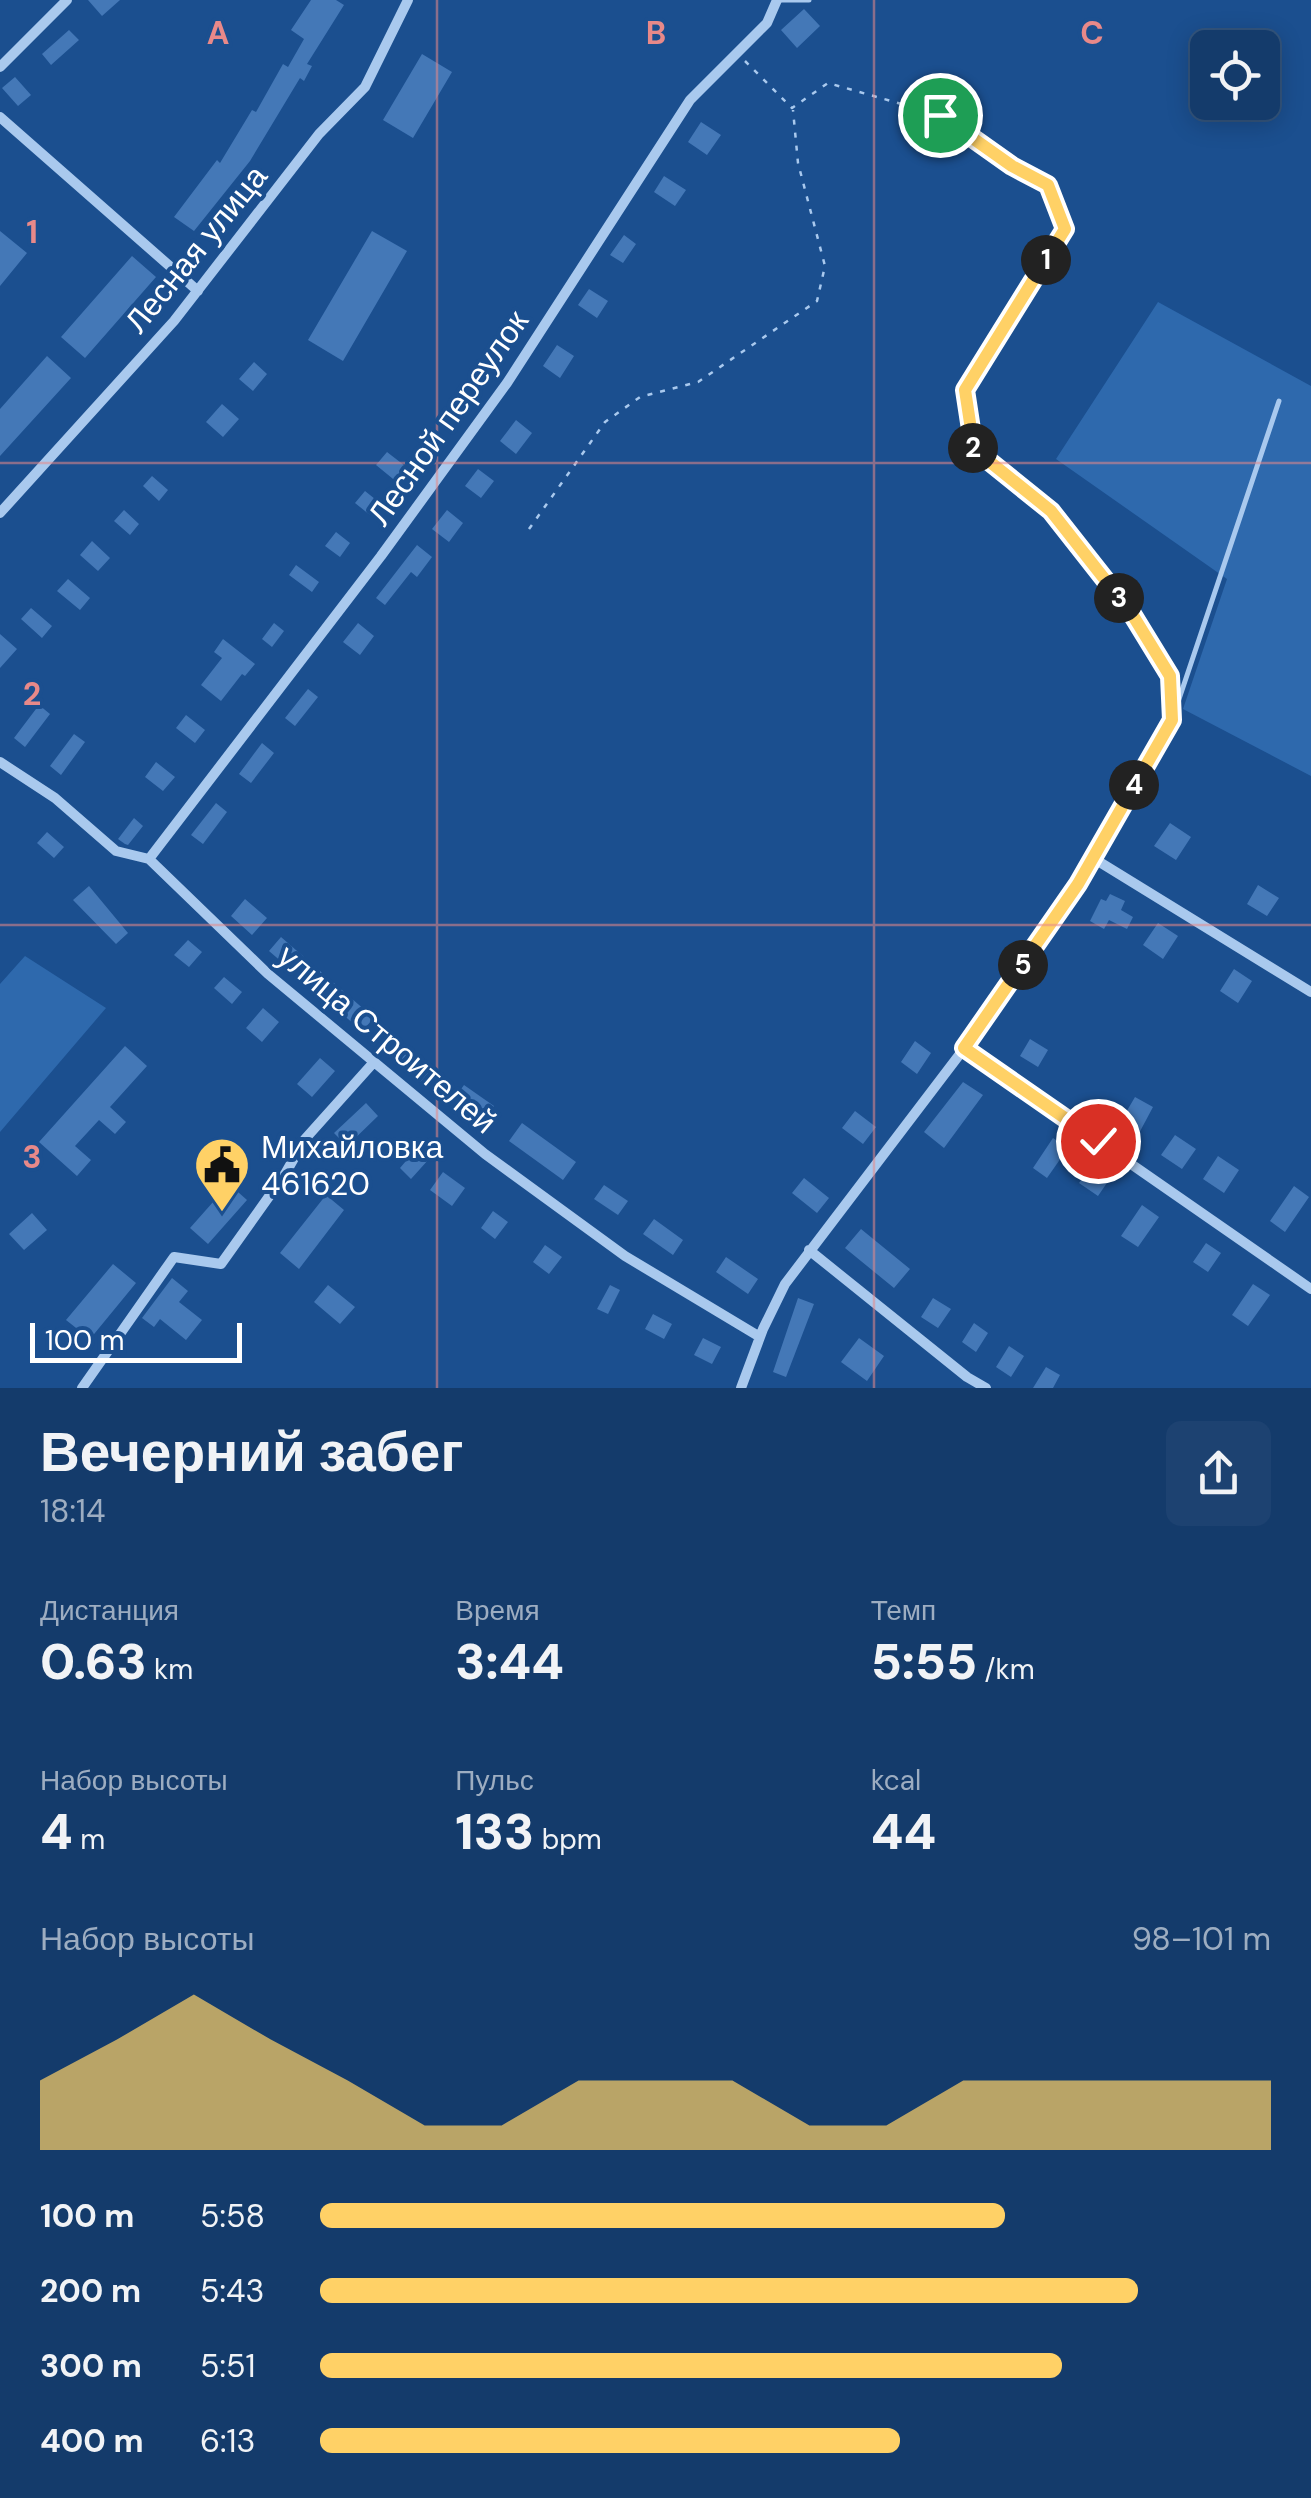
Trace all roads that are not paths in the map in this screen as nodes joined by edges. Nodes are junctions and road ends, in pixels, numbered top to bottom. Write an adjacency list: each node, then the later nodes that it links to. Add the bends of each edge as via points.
1 (67, 0): 5 (street)
2 (408, 0): 7 (street, Лесная улица, via 365,87 319,134)
3 (777, 0): 4 (lane); 13 (street, Лесной переулок, via 766,23 690,100 507,383)
4 (809, 0)
5 (0, 67)
6 (0, 117): 7 (street)
7 (198, 291): 9 (street, Лесная улица)
8 (1279, 401): 10 (lane)
9 (0, 513)
10 (1172, 720): 12 (street)
11 (0, 762): 13 (street, улица Строителей, via 55,798 116,852)
12 (1093, 858): 14 (street); 15 (street)
13 (149, 859): 16 (street, улица Строителей, via 268,974)
14 (1311, 992)
15 (964, 1048): 17 (street); 18 (street)
16 (374, 1062): 19 (street, улица Строителей, via 625,1256); 20 (street, via 305,1139 221,1264 174,1258)
17 (809, 1250): 19 (street); 22 (street)
18 (1311, 1289)
19 (760, 1337): 21 (street)
20 (82, 1388)
21 (740, 1388)
22 (986, 1388)

